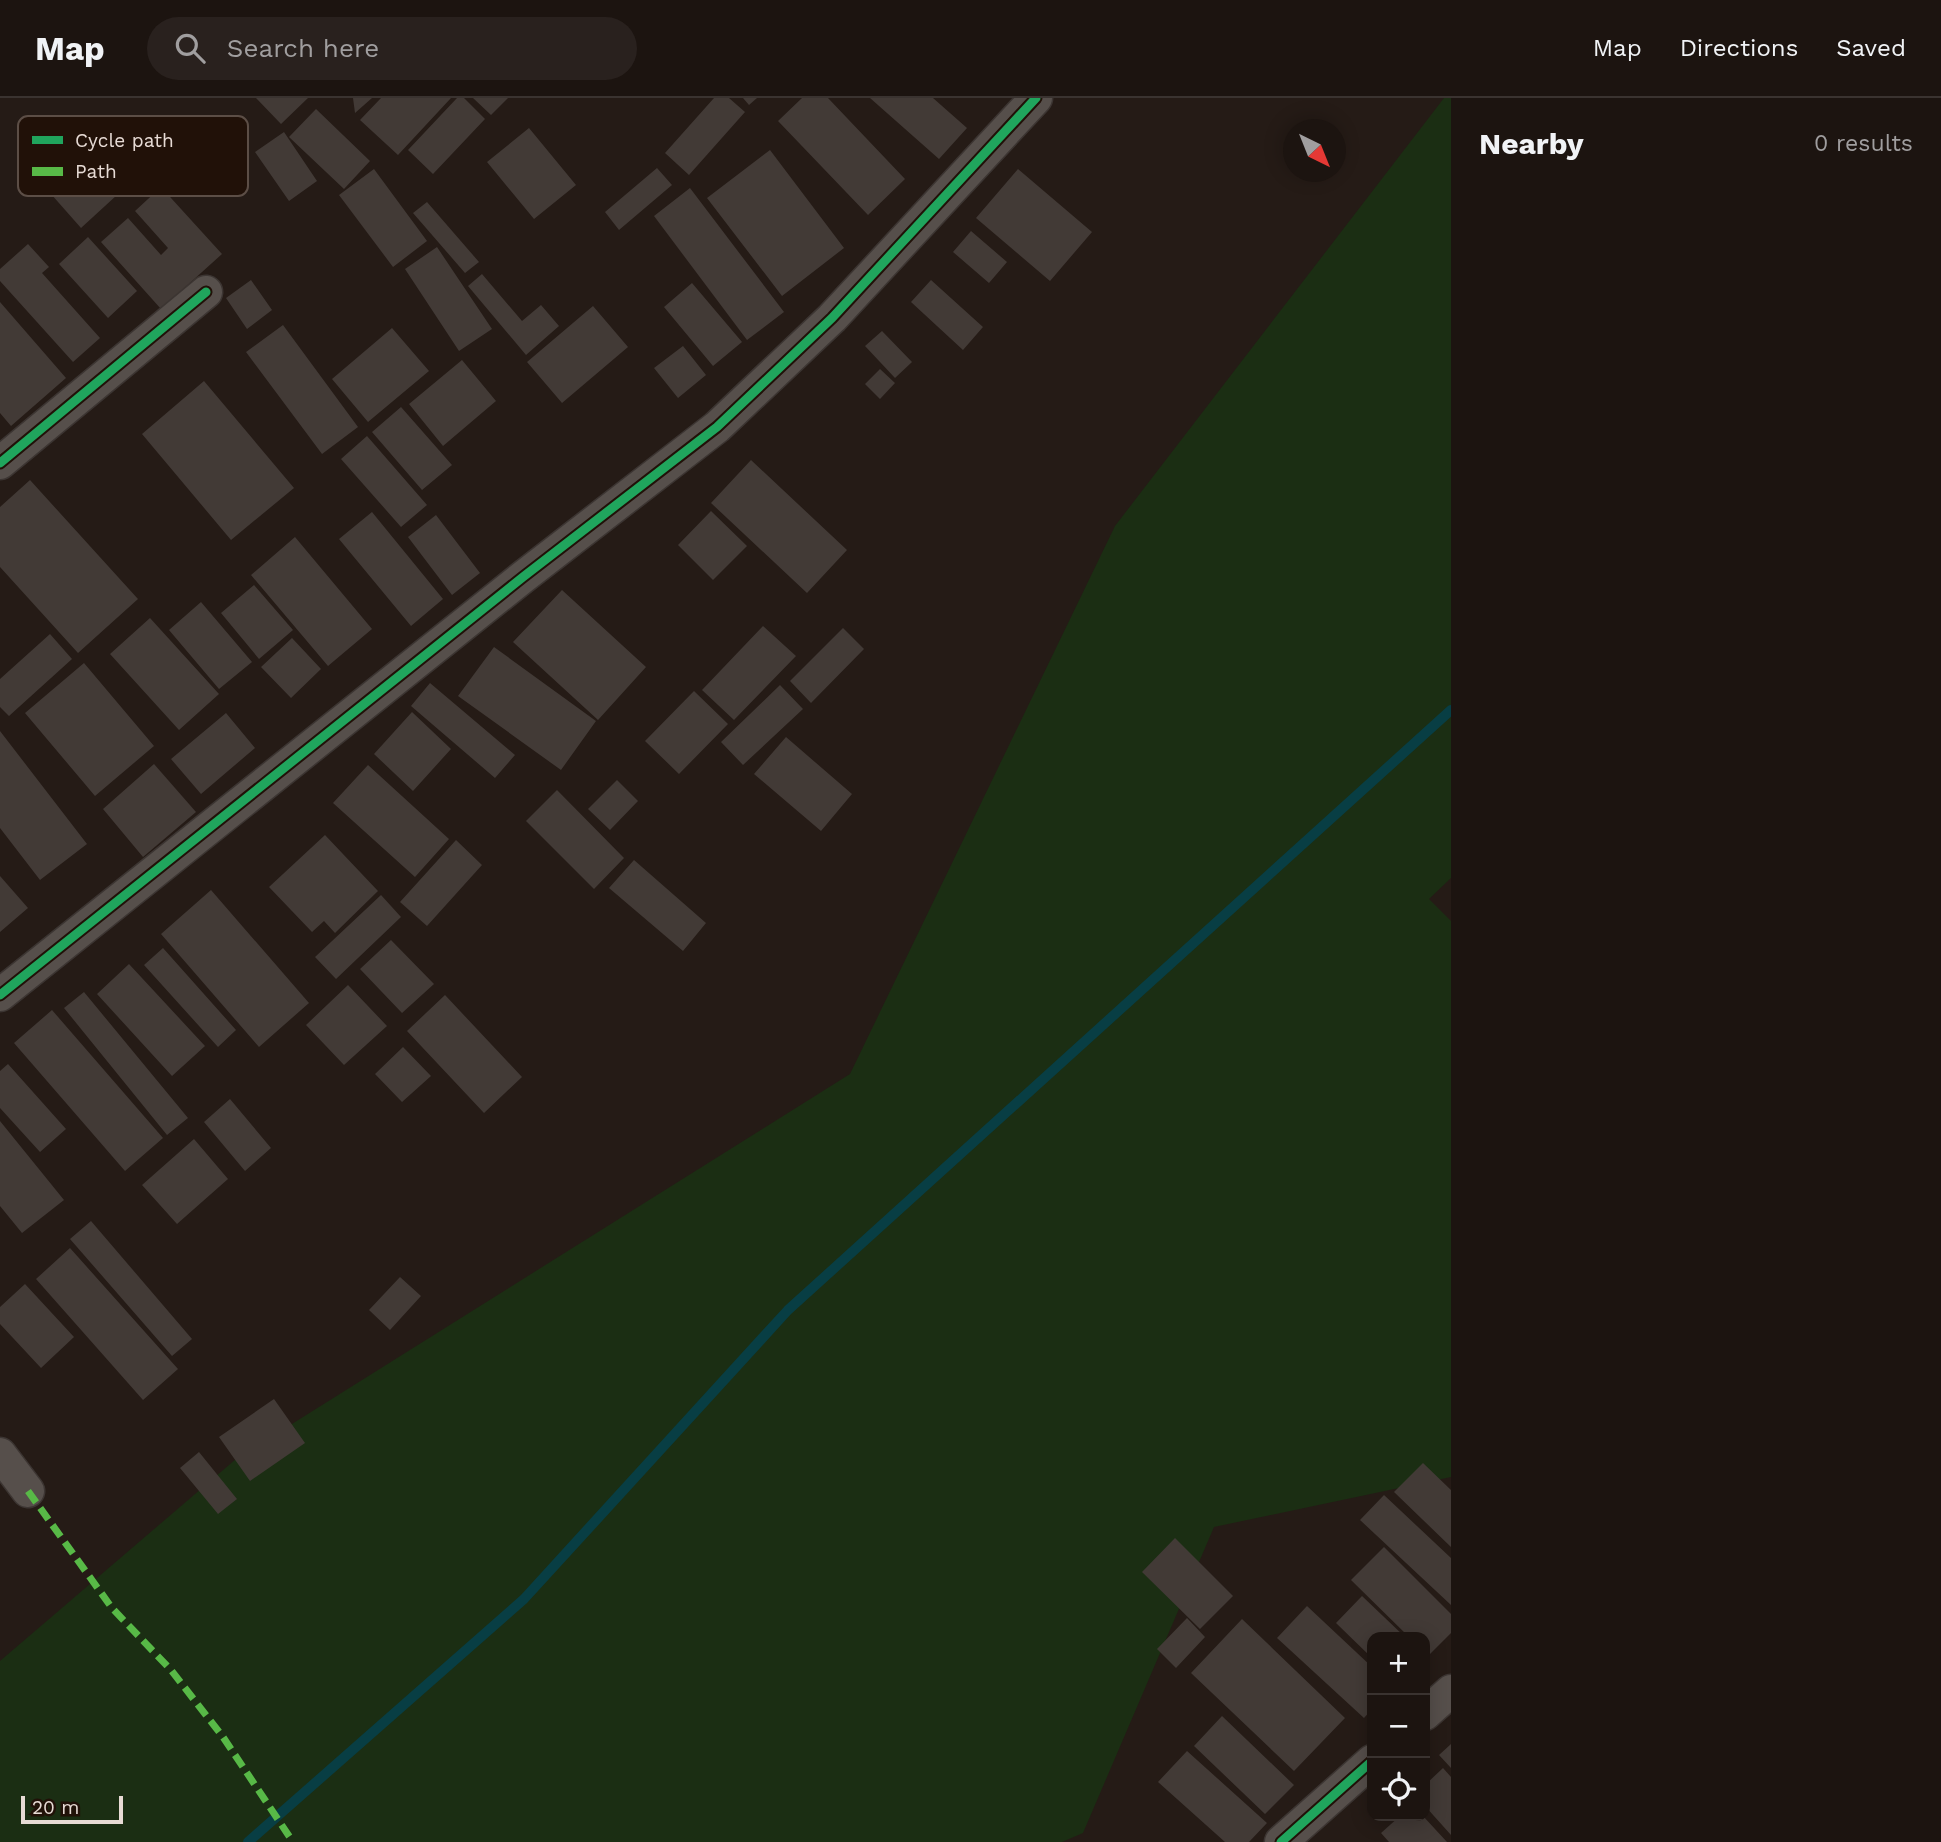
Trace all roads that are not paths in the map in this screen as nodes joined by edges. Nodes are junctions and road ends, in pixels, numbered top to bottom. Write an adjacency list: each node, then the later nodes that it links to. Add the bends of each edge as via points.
1 (1036, 98): 4 (street, via 832,318 717,427)
2 (206, 292): 3 (street)
3 (0, 463)
4 (0, 995)
5 (0, 1454): 6 (street)
6 (28, 1491)
7 (1451, 1690): 8 (street)
8 (1430, 1709)
9 (1367, 1764): 10 (street)
10 (1280, 1842)

